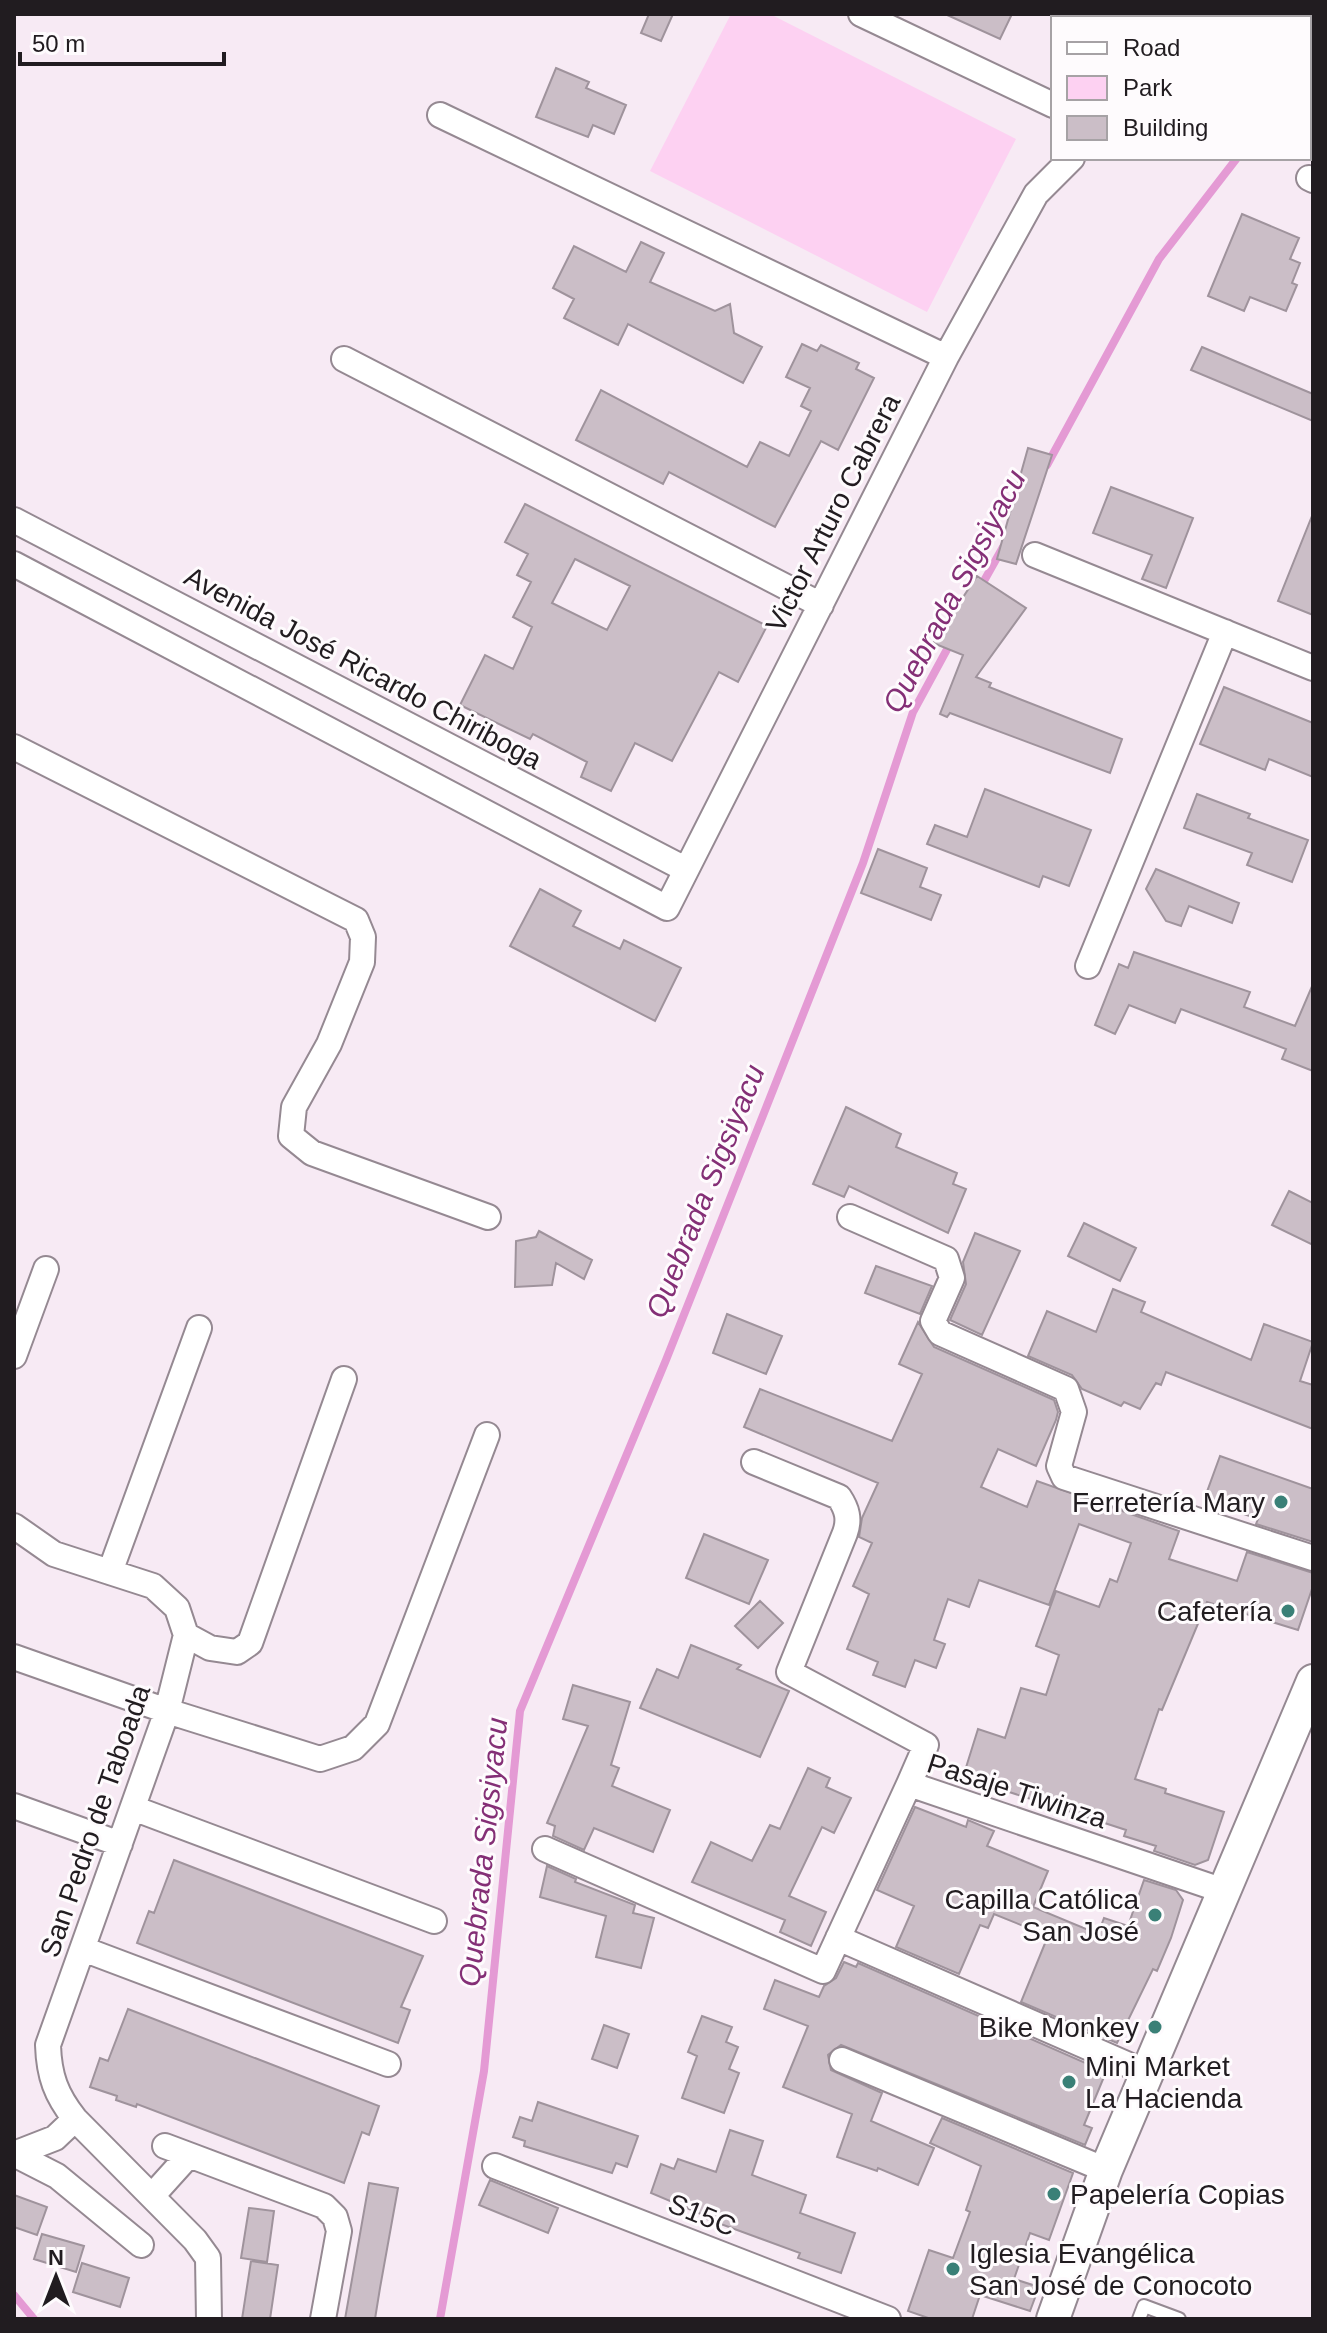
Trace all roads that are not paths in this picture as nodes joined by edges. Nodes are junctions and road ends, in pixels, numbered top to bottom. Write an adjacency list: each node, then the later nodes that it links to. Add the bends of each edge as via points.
1 (861, 14): 2 (street)
2 (1051, 104)
3 (440, 115): 5 (street)
4 (1070, 160): 5 (street, Victor Arturo Cabrera, via 1036,194)
5 (946, 357): 11 (street, Victor Arturo Cabrera)
6 (344, 359): 11 (street)
7 (14, 520): 10 (street, Avenida José Ricardo Chiriboga)
8 (1035, 555): 13 (street)
9 (14, 564): 12 (street)
10 (112, 571): 12 (street); 16 (street, Avenida José Ricardo Chiriboga)
11 (821, 605): 16 (street, Victor Arturo Cabrera)
12 (95, 607): 16 (street, Victor Arturo Cabrera, via 667,908)
13 (1225, 632): 14 (street); 17 (street)
14 (1313, 668)
15 (14, 747): 18 (street, via 356,920 363,937 362,962 329,1044 294,1107 291,1136 312,1153)
16 (685, 869)
17 (1088, 966)
18 (488, 1217)
19 (850, 1217): 27 (street, via 946,1259 952,1278 933,1321 940,1333 1066,1389 1074,1412 1059,1466 1064,1477)
20 (46, 1269): 22 (street)
21 (199, 1328): 28 (street)
22 (14, 1356)
23 (344, 1379): 29 (street, via 250,1643 237,1652 210,1648)
24 (487, 1435): 32 (street, via 377,1724 353,1748 320,1759)
25 (754, 1462): 33 (street, via 839,1497 845,1505 845,1533 789,1672 926,1745)
26 (14, 1526): 28 (street, via 54,1554)
27 (1313, 1558)
28 (110, 1572): 29 (street, via 153,1586 177,1608)
29 (186, 1635): 32 (street, San Pedro de Taboada)
30 (14, 1657): 32 (street)
31 (1313, 1681): 38 (street)
32 (167, 1711): 35 (street, San Pedro de Taboada)
33 (909, 1784): 38 (street, Pasaje Tiwinza); 40 (street, Pasaje Tiwinza)
34 (14, 1806): 36 (street)
35 (133, 1808): 36 (street, San Pedro de Taboada); 39 (street)
36 (120, 1844): 41 (street, San Pedro de Taboada)
37 (545, 1849): 40 (street, Pasaje Tiwinza, via 823,1971)
38 (1224, 1891): 44 (street)
39 (434, 1921)
40 (838, 1938): 44 (street)
41 (83, 1949): 43 (street); 45 (street, San Pedro de Taboada, via 48,2045 48,2073)
42 (842, 2060): 50 (street)
43 (388, 2064)
44 (1147, 2073): 50 (street)
45 (75, 2119): 47 (street, via 55,2138); 51 (street, San Pedro de Taboada)
46 (165, 2146): 48 (street)
47 (14, 2154): 52 (street, via 57,2176)
48 (189, 2155): 51 (street); 54 (street, via 324,2206 335,2217 339,2231)
49 (495, 2166): 55 (street, S15C)
50 (1106, 2170): 56 (street)
51 (152, 2196): 53 (street, San Pedro de Taboada, via 208,2258)
52 (141, 2245)
53 (209, 2319)
54 (323, 2319)
55 (888, 2319)
56 (1053, 2319)
57 (1139, 2319): 58 (lane, via 1144,2306)
58 (1179, 2319)

